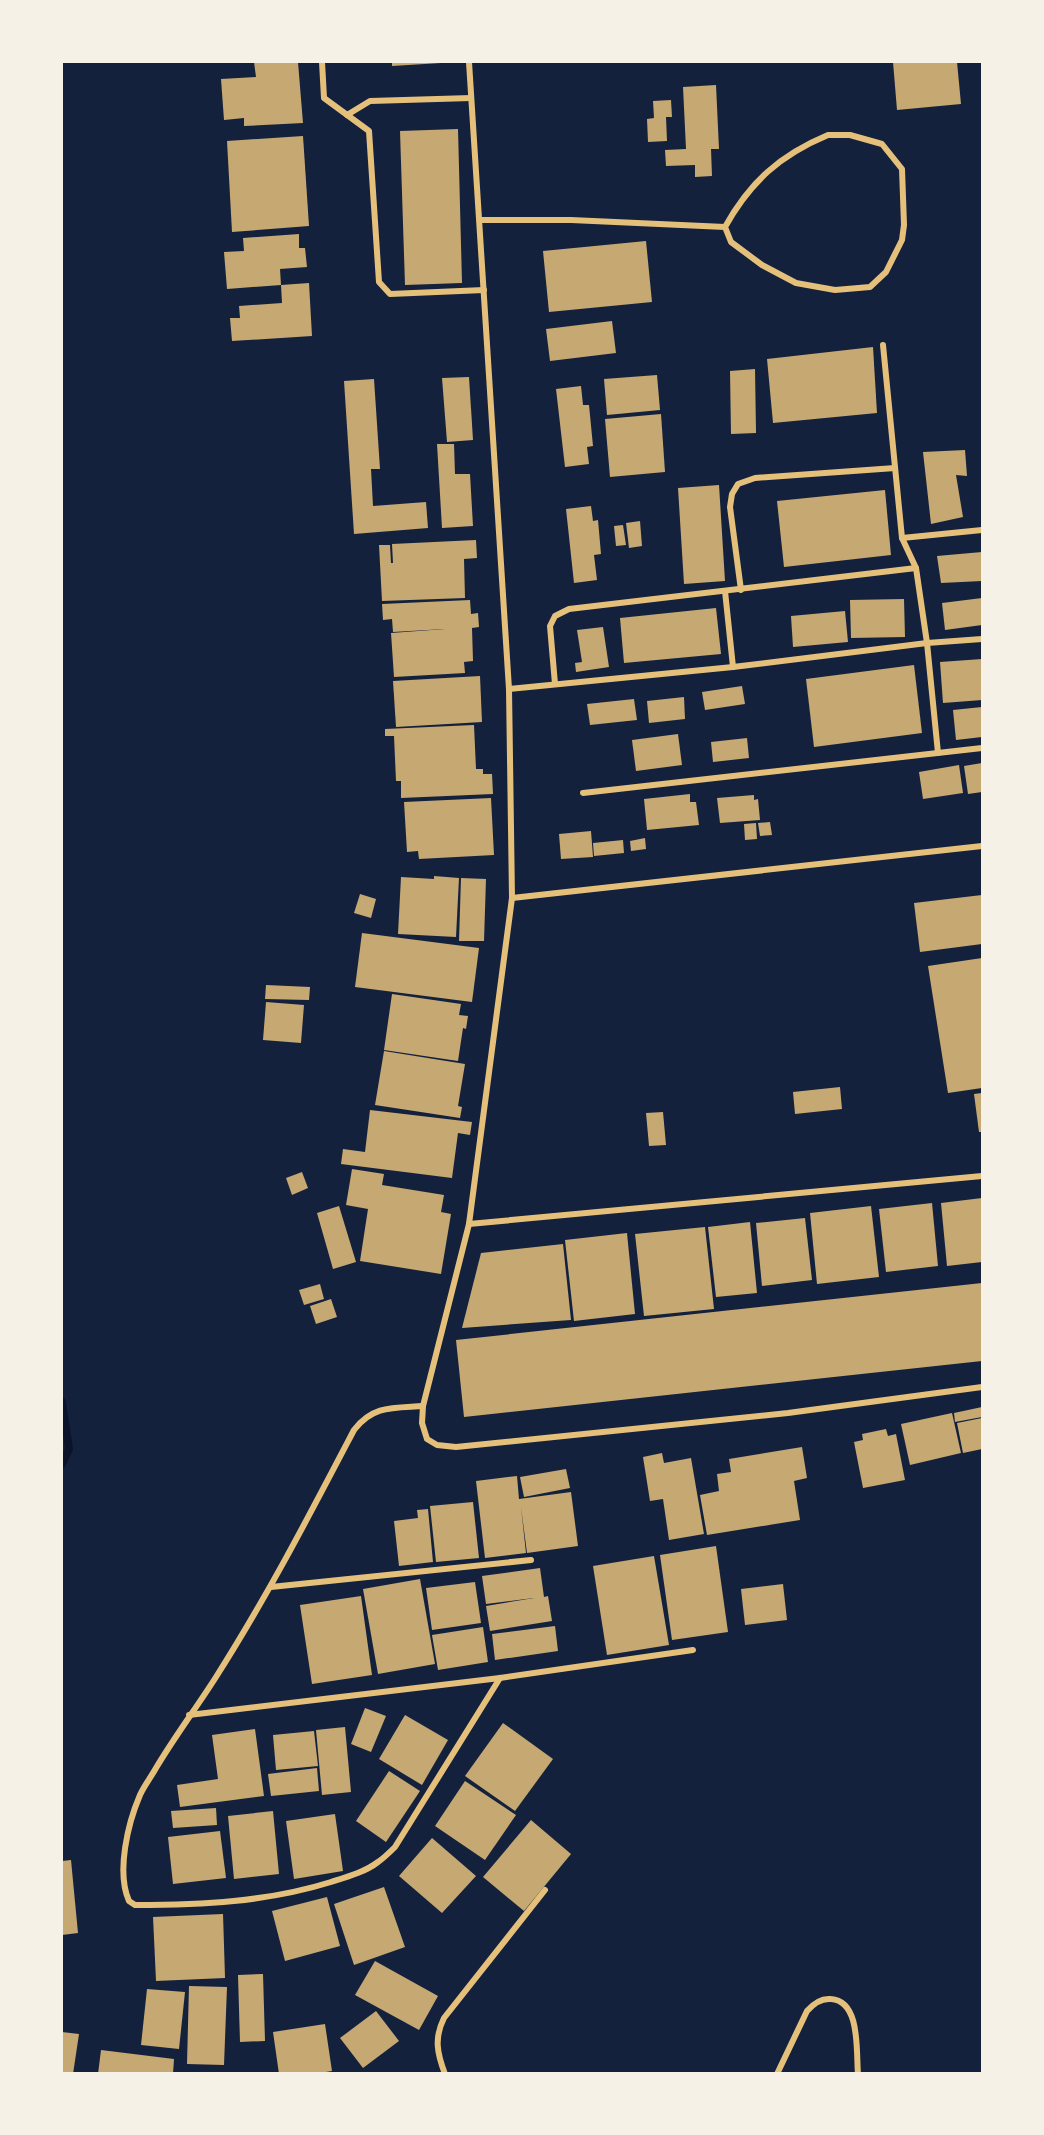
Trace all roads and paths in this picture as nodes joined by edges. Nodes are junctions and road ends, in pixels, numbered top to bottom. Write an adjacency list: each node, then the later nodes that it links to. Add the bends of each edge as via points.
1 (322, 62): 4 (street, via 324,98)
2 (469, 62): 3 (street)
3 (471, 98): 4 (street, via 370,101); 5 (street)
4 (347, 115): 7 (street, via 369,130 379,282 390,294)
5 (480, 220): 6 (street); 7 (street)
6 (725, 227): 6 (street, via 731,242 796,283 835,290 870,287 886,272 902,240 902,168 882,144 850,135 828,135 809,143 762,175)
7 (484, 290): 19 (street)
8 (883, 345): 9 (street)
9 (895, 468): 11 (street); 13 (street, via 755,478 738,484 730,507)
10 (982, 530): 11 (street)
11 (902, 538): 12 (street)
12 (916, 568): 13 (street); 16 (street)
13 (741, 590): 14 (street)
14 (725, 591): 17 (street); 18 (street, via 569,609 555,616 550,626)
15 (982, 639): 16 (street)
16 (927, 644): 17 (street); 21 (street)
17 (733, 667): 18 (street)
18 (555, 684): 19 (street)
19 (509, 689): 24 (street)
20 (982, 748): 21 (street)
21 (938, 753): 22 (street)
22 (583, 793)
23 (982, 846): 24 (street)
24 (512, 898): 26 (street)
25 (982, 1176): 26 (street)
26 (469, 1224): 28 (street)
27 (982, 1388): 28 (street, via 788,1413 456,1447 437,1445 427,1439 422,1423)
28 (423, 1406): 30 (street, via 382,1409 359,1424)
29 (531, 1560): 30 (street)
30 (271, 1587): 33 (street)
31 (693, 1650): 32 (street)
32 (500, 1678): 33 (street); 33 (street, via 395,1847 377,1863 354,1875 269,1897 189,1905 135,1905 128,1898 124,1874 131,1820 141,1793)
33 (189, 1715)
34 (545, 1890): 35 (street, via 444,2018 436,2041)
35 (445, 2073)
36 (777, 2073): 37 (street, via 807,2011 813,2004 831,1998 851,2011)
37 (858, 2073)

